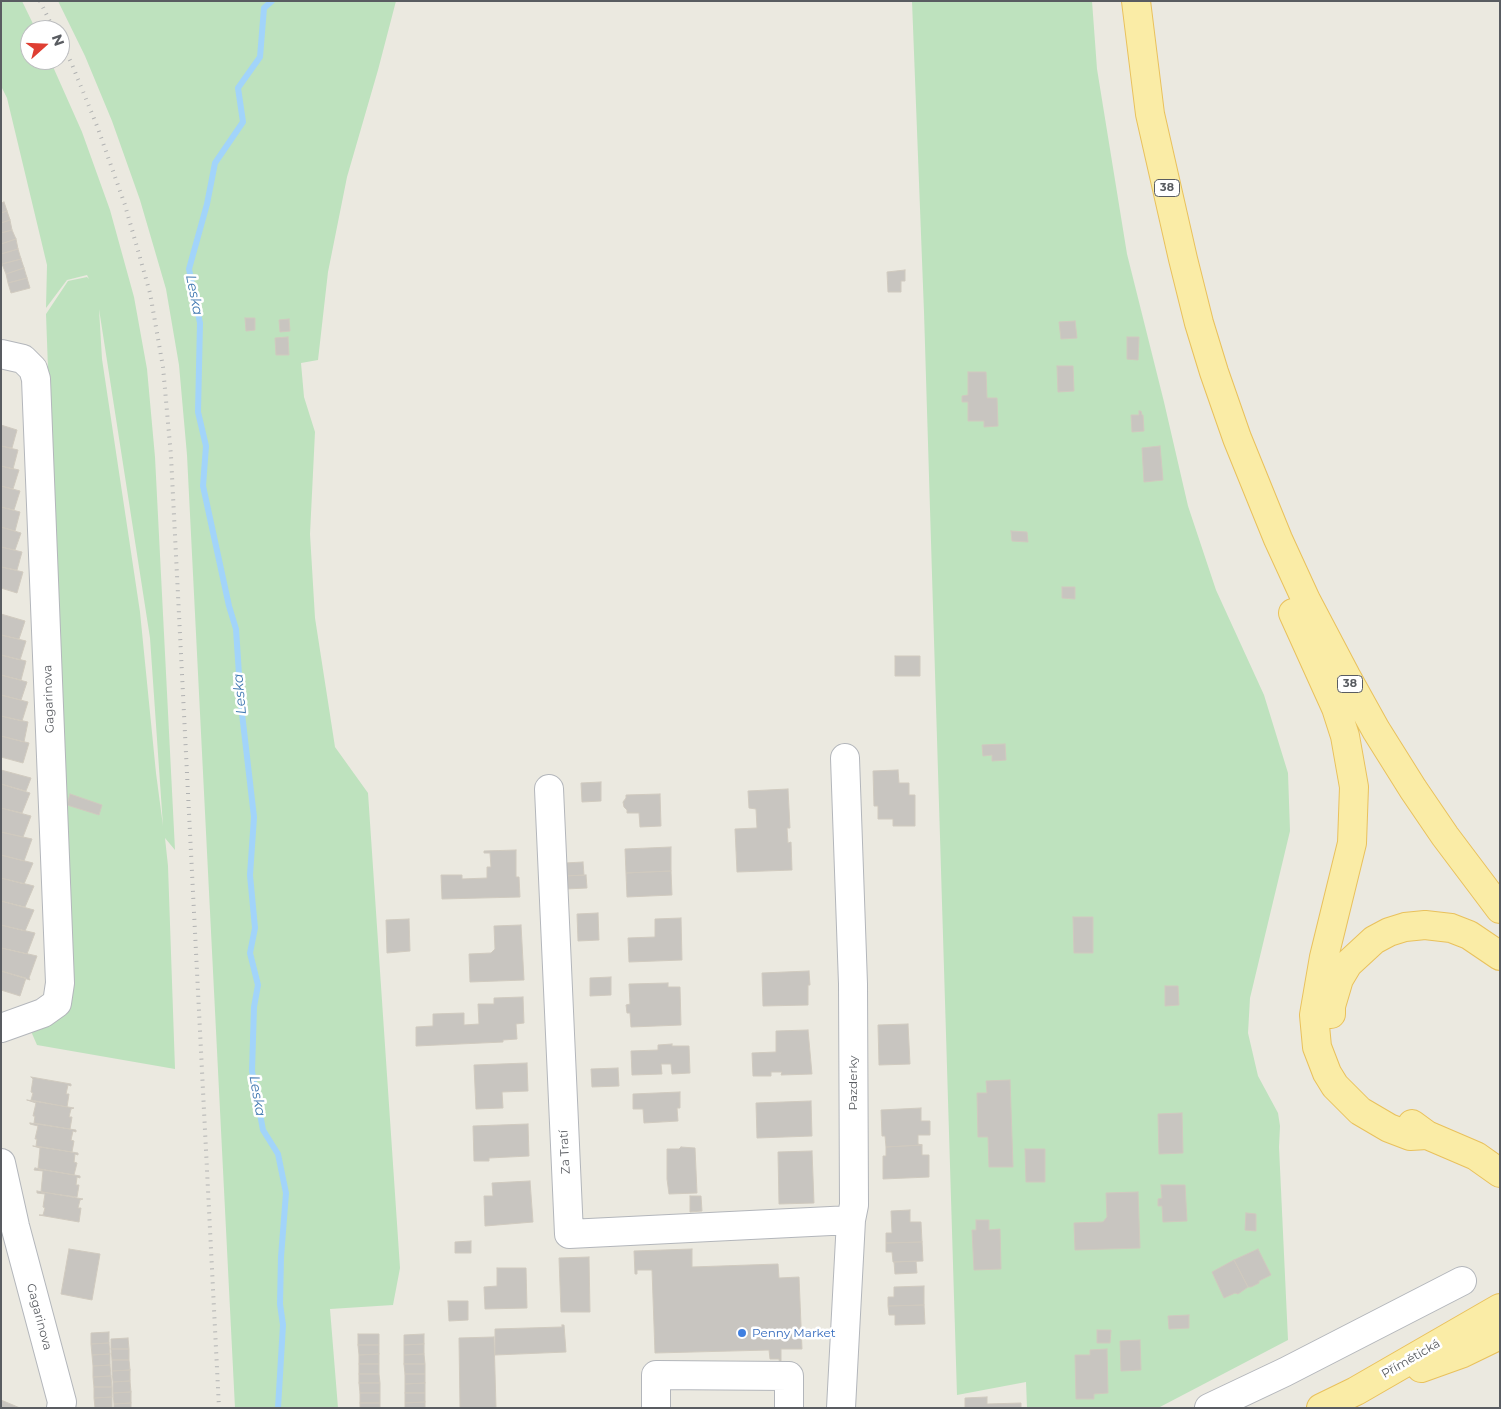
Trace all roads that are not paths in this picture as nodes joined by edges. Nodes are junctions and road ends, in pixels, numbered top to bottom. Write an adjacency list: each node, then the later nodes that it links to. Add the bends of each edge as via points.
1 (1136, 1): 3 (main road, 38, via 1150,114 1182,259 1198,323)
2 (1, 354): 8 (street, Gagarinova, via 23,359 33,369 36,379 60,983 57,1003 43,1013)
3 (1237, 438): 6 (main road, 38, via 1306,600 1376,730 1450,844); 9 (main road, via 1255,529 1336,708 1346,736 1354,786 1352,843 1324,957 1314,1015 1317,1047 1335,1086 1360,1111 1396,1131 1410,1136)
4 (845, 758): 12 (street, Pazderky, via 853,984 854,1205)
5 (548, 789): 12 (street, Za Tratí, via 569,1234)
6 (1500, 909)
7 (1500, 956): 9 (main road, via 1451,928 1405,927 1374,940 1348,964 1339,978 1331,1006 1331,1037 1347,1075 1362,1094 1406,1119)
8 (1, 1028)
9 (1426, 1135): 11 (main road, via 1476,1156)
10 (1, 1163): 13 (street, Gagarinova)
11 (1500, 1173)
12 (851, 1220): 21 (street, Pazderky)
13 (8, 1234): 18 (street, Gagarinova, via 62,1402)
14 (1462, 1281): 22 (street)
15 (1500, 1308): 17 (main road, Přímětická)
16 (1500, 1335): 17 (main road, via 1463,1353)
17 (1356, 1391): 23 (main road, Přímětická)
18 (61, 1408)
19 (656, 1408): 20 (street, via 656,1376 788,1376)
20 (789, 1408)
21 (841, 1408)
22 (1209, 1408)
23 (1321, 1408)

